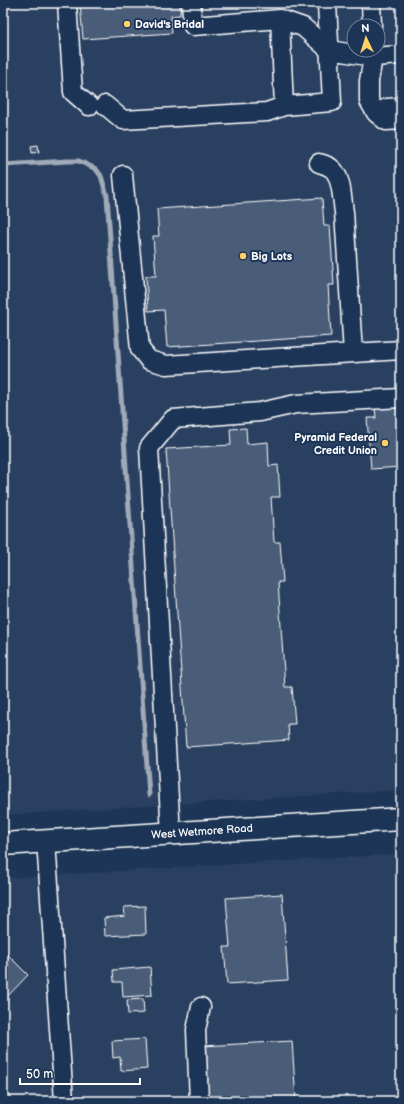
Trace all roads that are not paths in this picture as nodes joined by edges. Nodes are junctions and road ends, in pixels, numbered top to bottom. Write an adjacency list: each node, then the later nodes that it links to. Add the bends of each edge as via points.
1 (67, 3): 12 (lane, via 73,92 123,120 267,112)
2 (191, 3): 6 (lane, via 193,26)
3 (327, 3): 7 (lane)
4 (371, 3): 5 (lane)
5 (372, 18)
6 (280, 19): 7 (lane, via 302,27); 12 (lane)
7 (329, 50): 8 (lane); 12 (lane, via 332,102)
8 (346, 51)
9 (386, 54): 10 (lane)
10 (401, 55)
11 (372, 58): 14 (lane, via 369,101)
12 (284, 106)
13 (401, 107): 14 (lane, via 387,108)
14 (376, 113): 15 (lane, via 386,121)
15 (401, 120)
16 (319, 163): 19 (lane, via 331,168 338,176 341,192)
17 (123, 175): 19 (lane, via 140,350 149,360 166,365)
18 (401, 350): 19 (lane)
19 (353, 353)
20 (401, 398): 22 (lane, via 296,404 260,412 173,419 149,448)
21 (401, 819): 22 (main road, West Wetmore Road)
22 (171, 834): 23 (main road, West Wetmore Road)
23 (46, 842): 24 (main road, West Wetmore Road); 26 (lane)
24 (3, 844)
25 (201, 1007): 27 (lane, via 196,1030)
26 (64, 1101)
27 (199, 1101)

